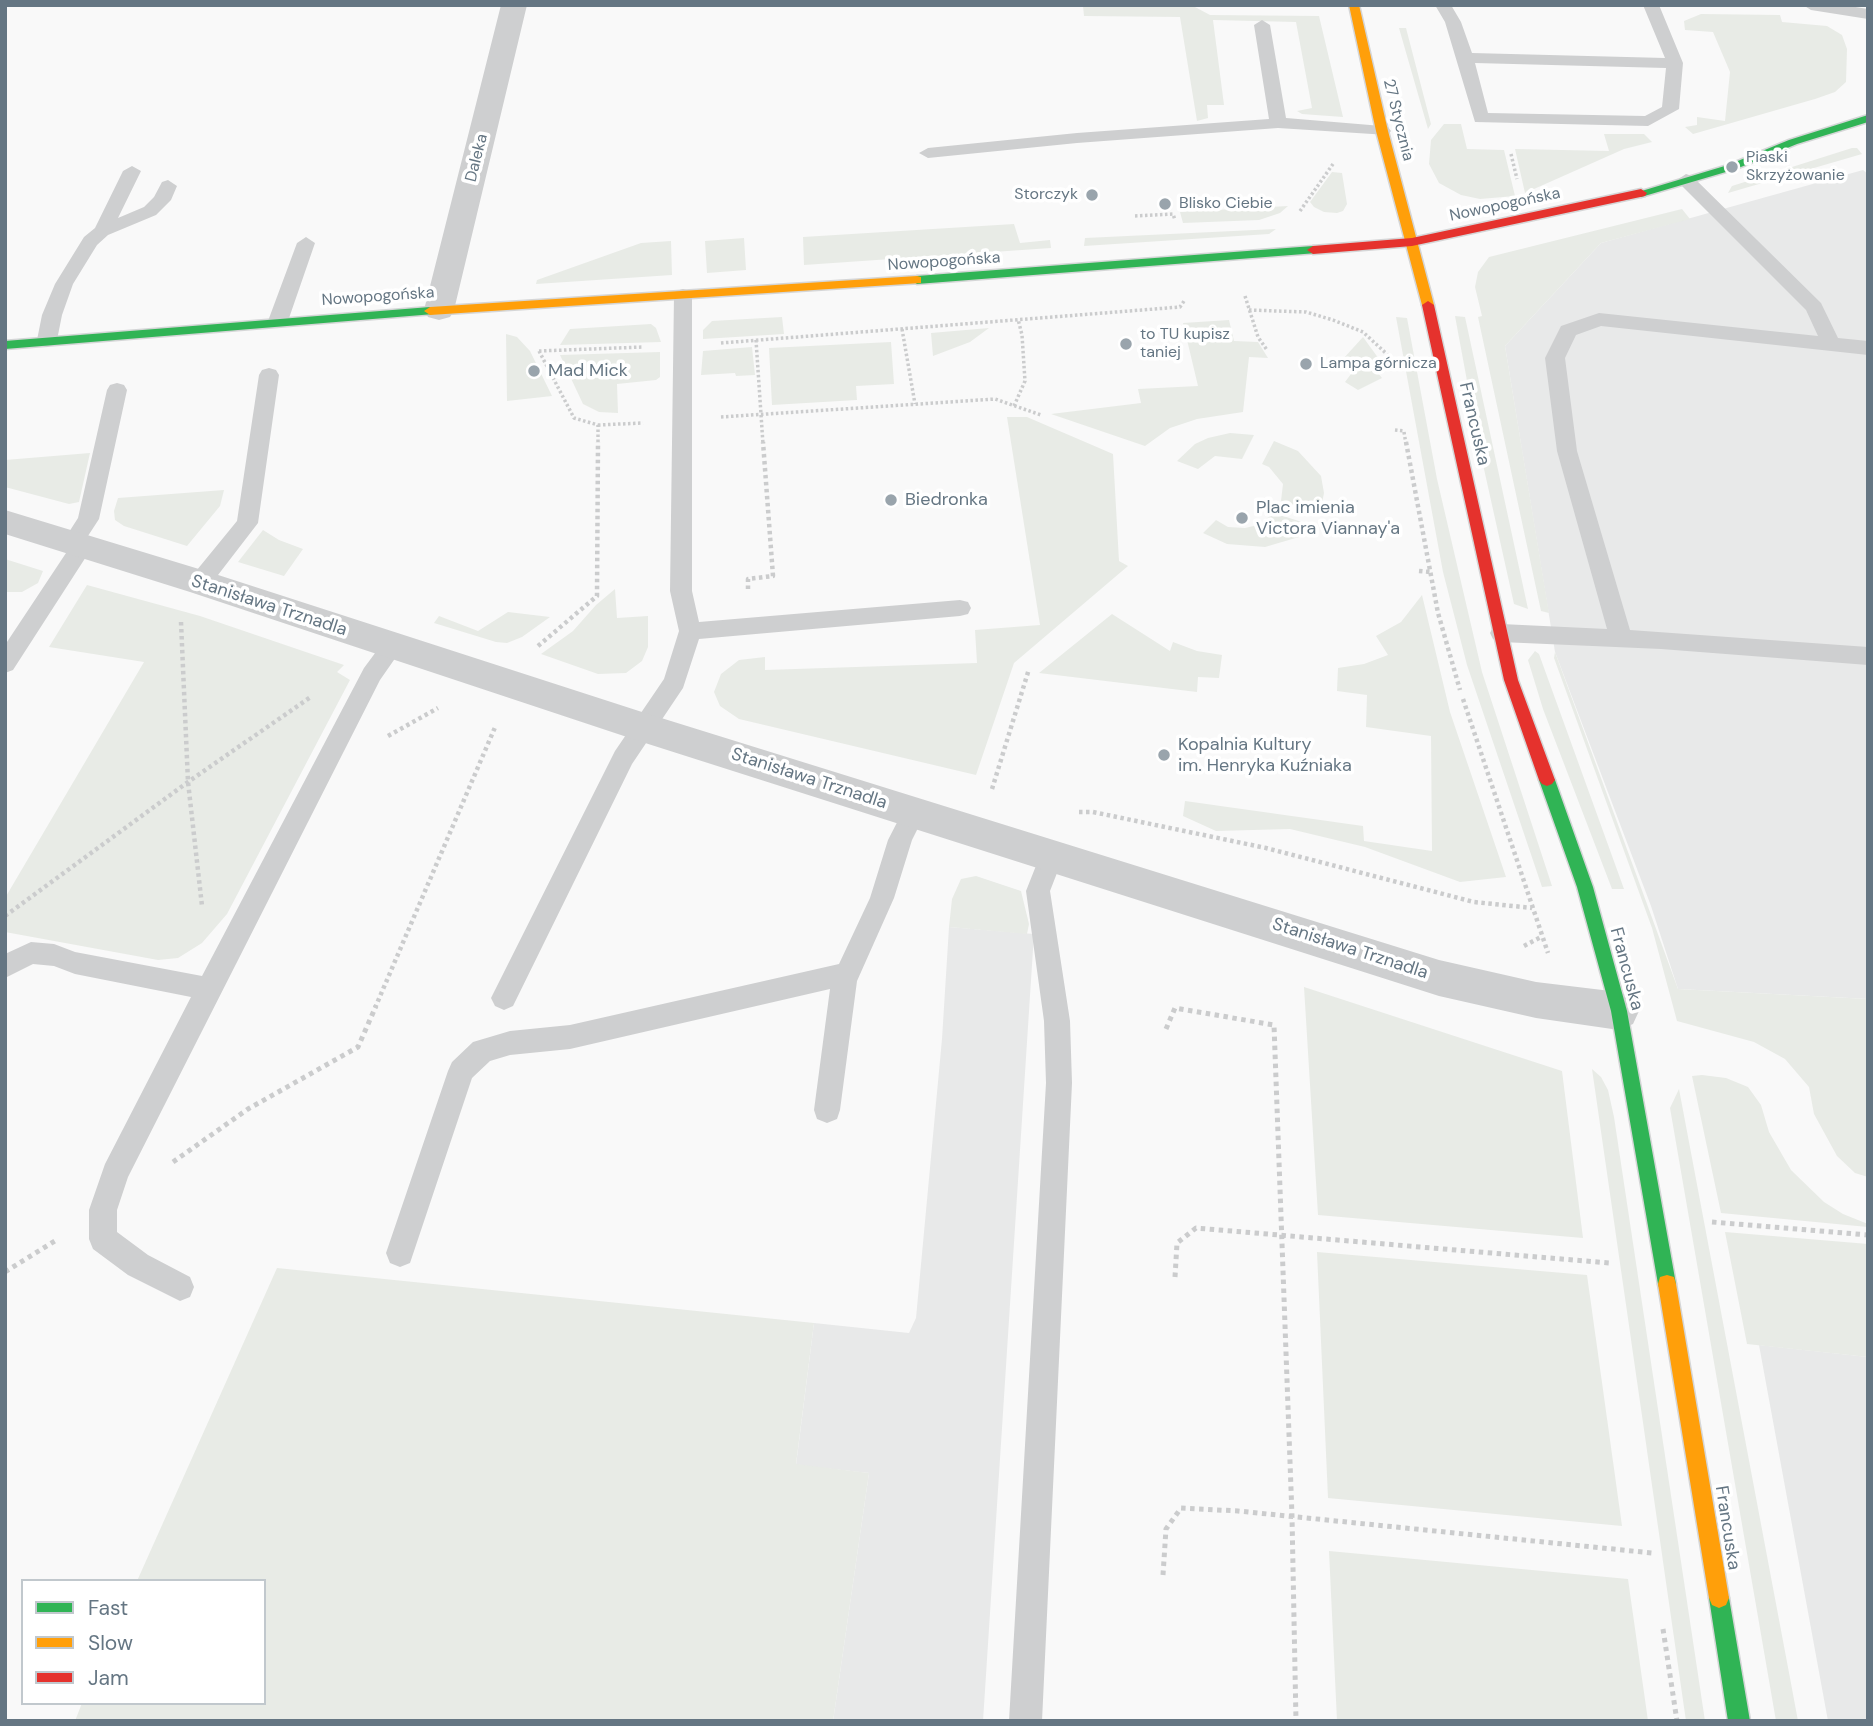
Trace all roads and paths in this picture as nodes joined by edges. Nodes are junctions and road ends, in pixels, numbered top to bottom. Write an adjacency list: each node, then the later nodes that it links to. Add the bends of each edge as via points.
1 (514, 5): 29 (street, Daleka)
2 (1354, 5): 12 (street, 27 Stycznia)
3 (1443, 5): 8 (lane)
4 (1651, 5): 9 (lane)
5 (1811, 5): 6 (lane)
6 (1868, 14)
7 (1262, 25): 10 (lane)
8 (1465, 58): 9 (lane); 9 (lane, via 1481,118 1648,121 1670,109)
9 (1675, 63)
10 (1278, 123): 12 (lane); 14 (lane)
11 (1864, 123): 17 (street, Nowopogońska, via 1793,142)
12 (1381, 131): 24 (street, 27 Stycznia)
13 (1510, 150): 18 (path)
14 (928, 153)
15 (1339, 163): 22 (path, via 1332,165 1301,206)
16 (132, 171): 23 (lane)
17 (1686, 180): 24 (street, Nowopogońska); 37 (lane, via 1814,307)
18 (1518, 185)
19 (168, 186): 23 (lane, via 150,212)
20 (1173, 214): 21 (path)
21 (1135, 216)
22 (1299, 219)
23 (102, 231): 35 (lane, via 90,241 64,284)
24 (1412, 242): 27 (street, Nowopogońska, via 1248,258); 63 (street, Francuska)
25 (306, 243): 33 (lane)
26 (1242, 289): 30 (path)
27 (683, 295): 29 (street, Nowopogońska); 39 (lane)
28 (1188, 295): 32 (path, via 1180,307)
29 (439, 310): 33 (street, Nowopogońska)
30 (1249, 310): 41 (path); 42 (path, via 1306,312 1333,320 1363,332)
31 (1018, 314): 32 (path)
32 (1018, 320): 34 (path); 46 (path, via 1025,381)
33 (278, 321): 35 (street, Nowopogońska)
34 (902, 331): 36 (path); 45 (path)
35 (47, 340): 38 (street, Nowopogońska)
36 (756, 340): 39 (path); 47 (path)
37 (1831, 344): 40 (lane); 64 (lane, via 1599,319 1568,331 1555,358 1567,451)
38 (5, 345)
39 (684, 346): 49 (lane); 66 (path, via 538,351 574,418 598,425 597,596)
40 (1868, 348)
41 (1267, 350)
42 (1391, 358)
43 (269, 375): 56 (lane, via 247,523)
44 (117, 390): 53 (lane, via 88,519)
45 (915, 404): 46 (path, via 995,399); 47 (path)
46 (1014, 406): 48 (path)
47 (759, 414): 49 (path); 59 (path, via 772,576 748,579)
48 (1041, 415)
49 (681, 421): 62 (lane, via 681,591)
50 (1395, 430): 51 (path)
51 (1404, 430)
52 (5, 522): 53 (street, Stanisława Trznadla)
53 (77, 544): 56 (street, Stanisława Trznadla); 61 (lane)
54 (1419, 571): 55 (path)
55 (1430, 572)
56 (201, 582): 65 (street, Stanisława Trznadla)
57 (960, 608): 59 (lane)
58 (181, 620): 75 (path)
59 (751, 624): 62 (lane)
60 (5, 626): 61 (lane)
61 (28, 628): 68 (lane)
62 (690, 631): 73 (lane, via 676,682)
63 (1501, 633): 64 (lane); 89 (street, Francuska, via 1511,680 1585,887)
64 (1621, 638): 67 (lane)
65 (391, 647): 73 (street, Stanisława Trznadla); 84 (lane, via 372,674)
66 (534, 649)
67 (1868, 656)
68 (5, 664)
69 (1029, 669): 77 (path)
70 (317, 692): 75 (path)
71 (448, 702): 74 (path)
72 (497, 723): 92 (path, via 358,1047 248,1109)
73 (642, 727): 79 (street, Stanisława Trznadla); 88 (lane)
74 (376, 743)
75 (188, 782): 83 (path); 84 (path, via 206,940)
76 (980, 787): 77 (path)
77 (992, 790): 78 (path)
78 (1003, 794)
79 (914, 811): 81 (street, Stanisława Trznadla); 86 (lane)
80 (1072, 813): 82 (path, via 1093,812 1164,826 1474,902)
81 (1052, 855): 89 (street, Stanisława Trznadla, via 1439,978 1536,1000); 105 (lane, via 1038,891 1057,1021 1059,1083)
82 (1532, 908)
83 (5, 916)
84 (232, 946): 87 (lane)
85 (5, 967): 87 (lane, via 31,953 54,955)
86 (848, 973): 91 (lane); 97 (lane, via 570,1037 510,1043 482,1051 461,1071)
87 (209, 989): 93 (lane, via 115,1173)
88 (504, 998)
89 (1619, 1011): 107 (street, Francuska)
90 (1166, 1029): 95 (path, via 1175,1007 1274,1025)
91 (827, 1110)
92 (170, 1163)
93 (103, 1210): 99 (path); 101 (lane, via 103,1239 138,1265)
94 (1712, 1222): 96 (path)
95 (1282, 1235): 98 (path); 100 (path, via 1196,1228 1177,1243); 102 (path)
96 (1868, 1235)
97 (400, 1253)
98 (1610, 1263)
99 (5, 1272)
100 (1175, 1277)
101 (180, 1287)
102 (1292, 1516): 103 (path); 104 (path, via 1181,1508 1166,1529); 106 (path)
103 (1652, 1553)
104 (1163, 1575)
105 (1025, 1721)
106 (1296, 1721)
107 (1739, 1721)

